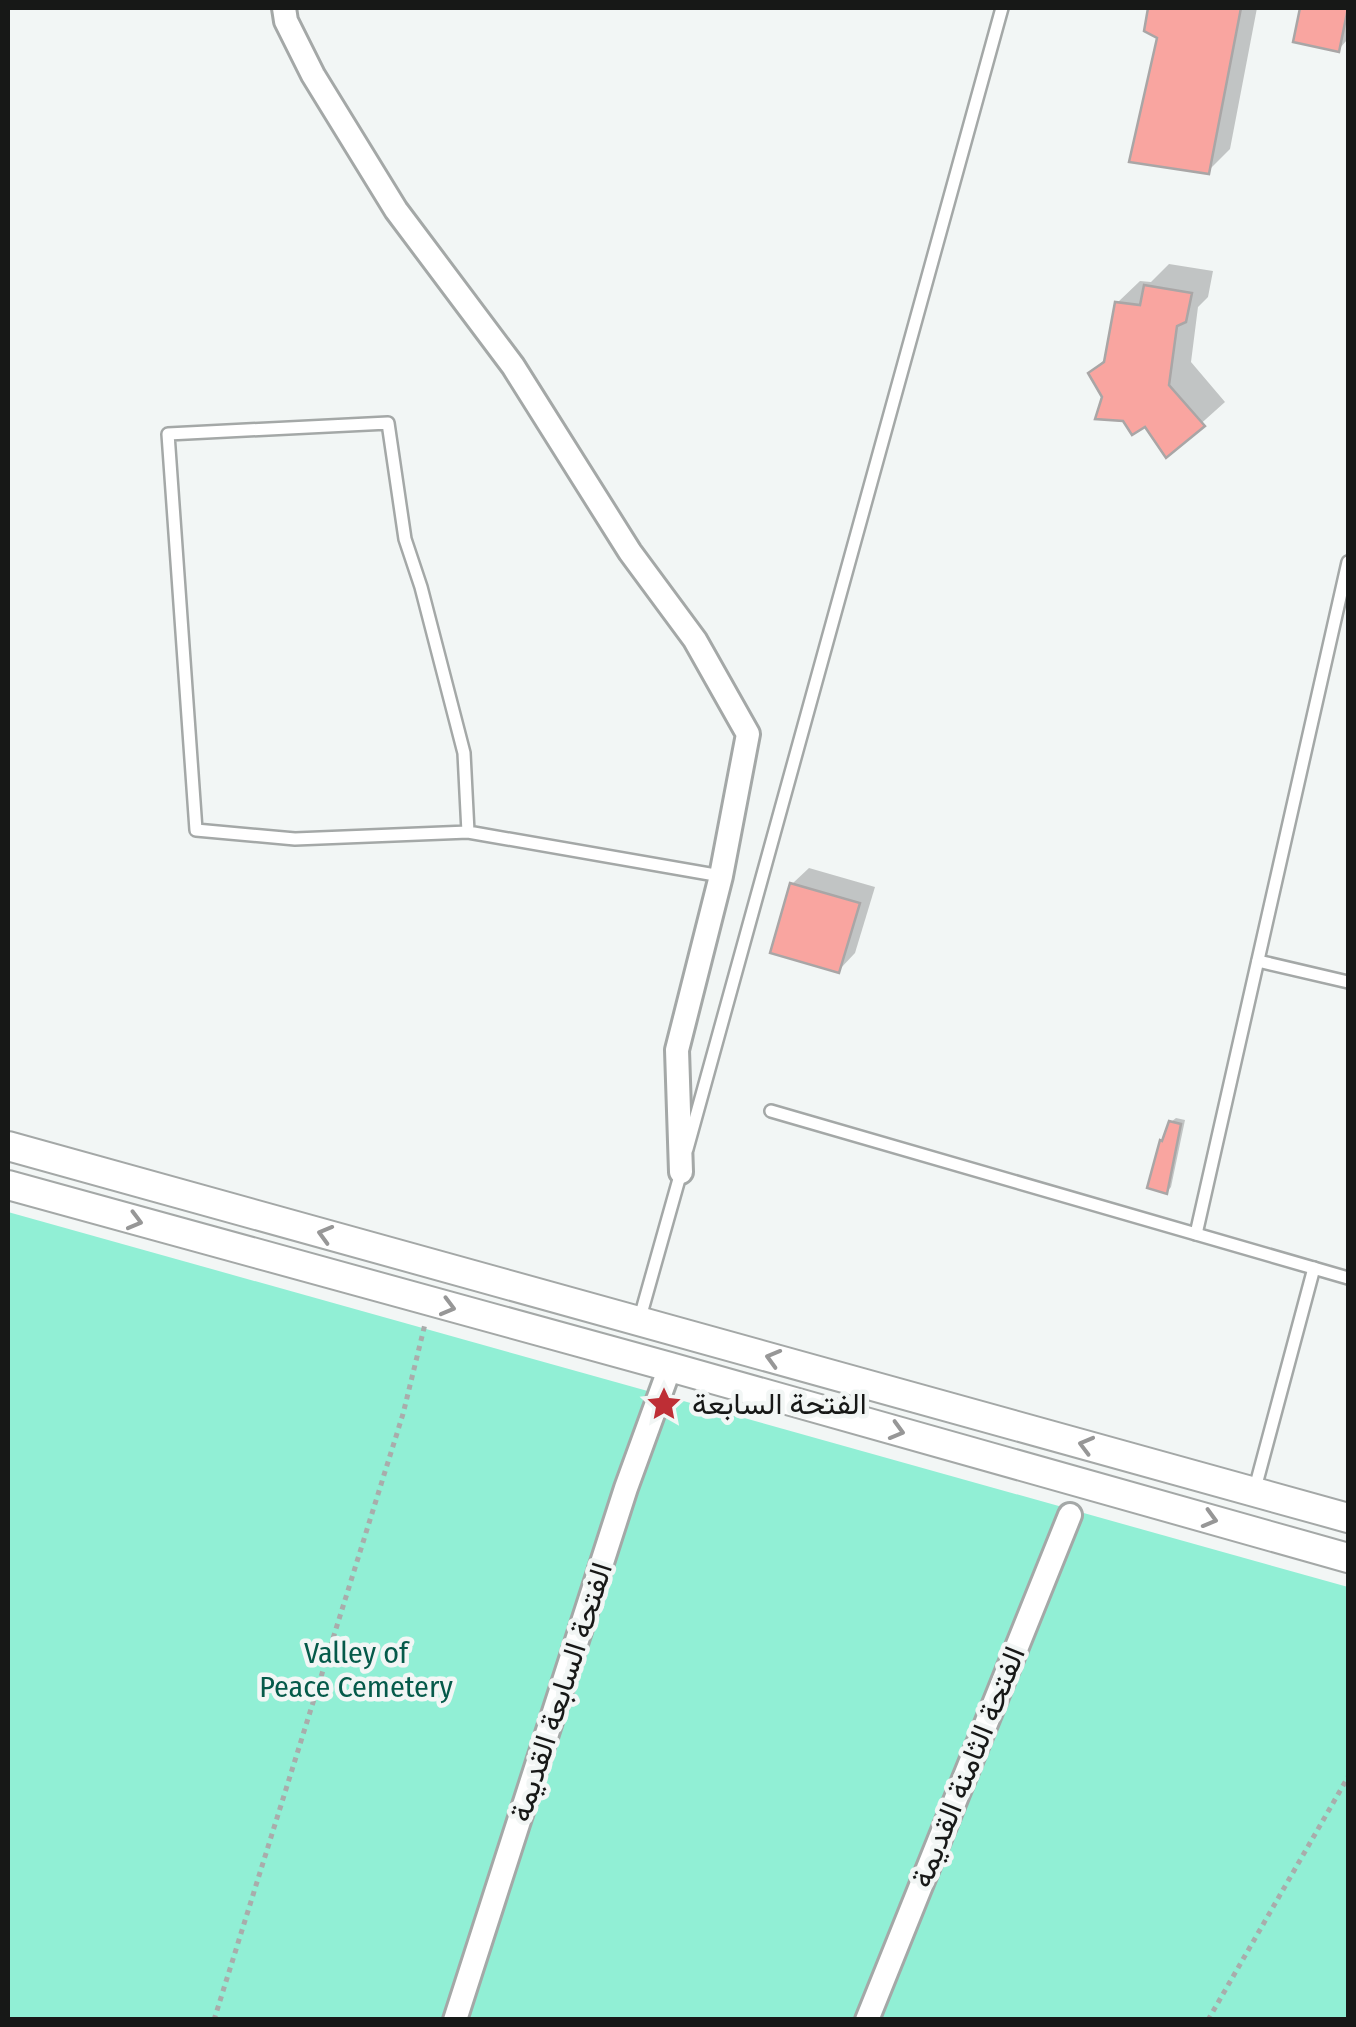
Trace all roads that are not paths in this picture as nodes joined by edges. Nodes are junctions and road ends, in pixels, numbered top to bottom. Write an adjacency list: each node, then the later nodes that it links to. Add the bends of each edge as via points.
1 (284, 8): 5 (street, via 313,75 396,210 513,366 630,552 695,640 748,734)
2 (1002, 8): 11 (lane)
3 (1348, 562): 6 (lane)
4 (468, 832): 4 (lane, via 464,753 405,540 388,423 168,434 196,830 295,839); 5 (lane)
5 (721, 876): 11 (street, via 677,1050)
6 (1258, 961): 7 (lane); 14 (lane)
7 (1348, 982)
8 (771, 1111): 14 (lane)
9 (14, 1148): 10 (street); 12 (street, via 24,1166)
10 (92, 1169): 13 (street, via 82,1192); 17 (street, one-way to 10)
11 (681, 1172): 17 (lane)
12 (8, 1186): 13 (street)
13 (88, 1208): 18 (street, one-way to 18)
14 (1196, 1234): 15 (lane)
15 (1314, 1268): 16 (lane); 19 (lane)
16 (1348, 1278)
17 (638, 1322): 19 (street, one-way to 17)
18 (670, 1367): 22 (street, one-way to 22); 23 (street, الفتحة السابعة القديمة)
19 (1254, 1492): 21 (street)
20 (1070, 1515): 24 (street, الفتحة الثامنة القديمة)
21 (1348, 1518)
22 (1348, 1558)
23 (455, 2020)
24 (868, 2020)

